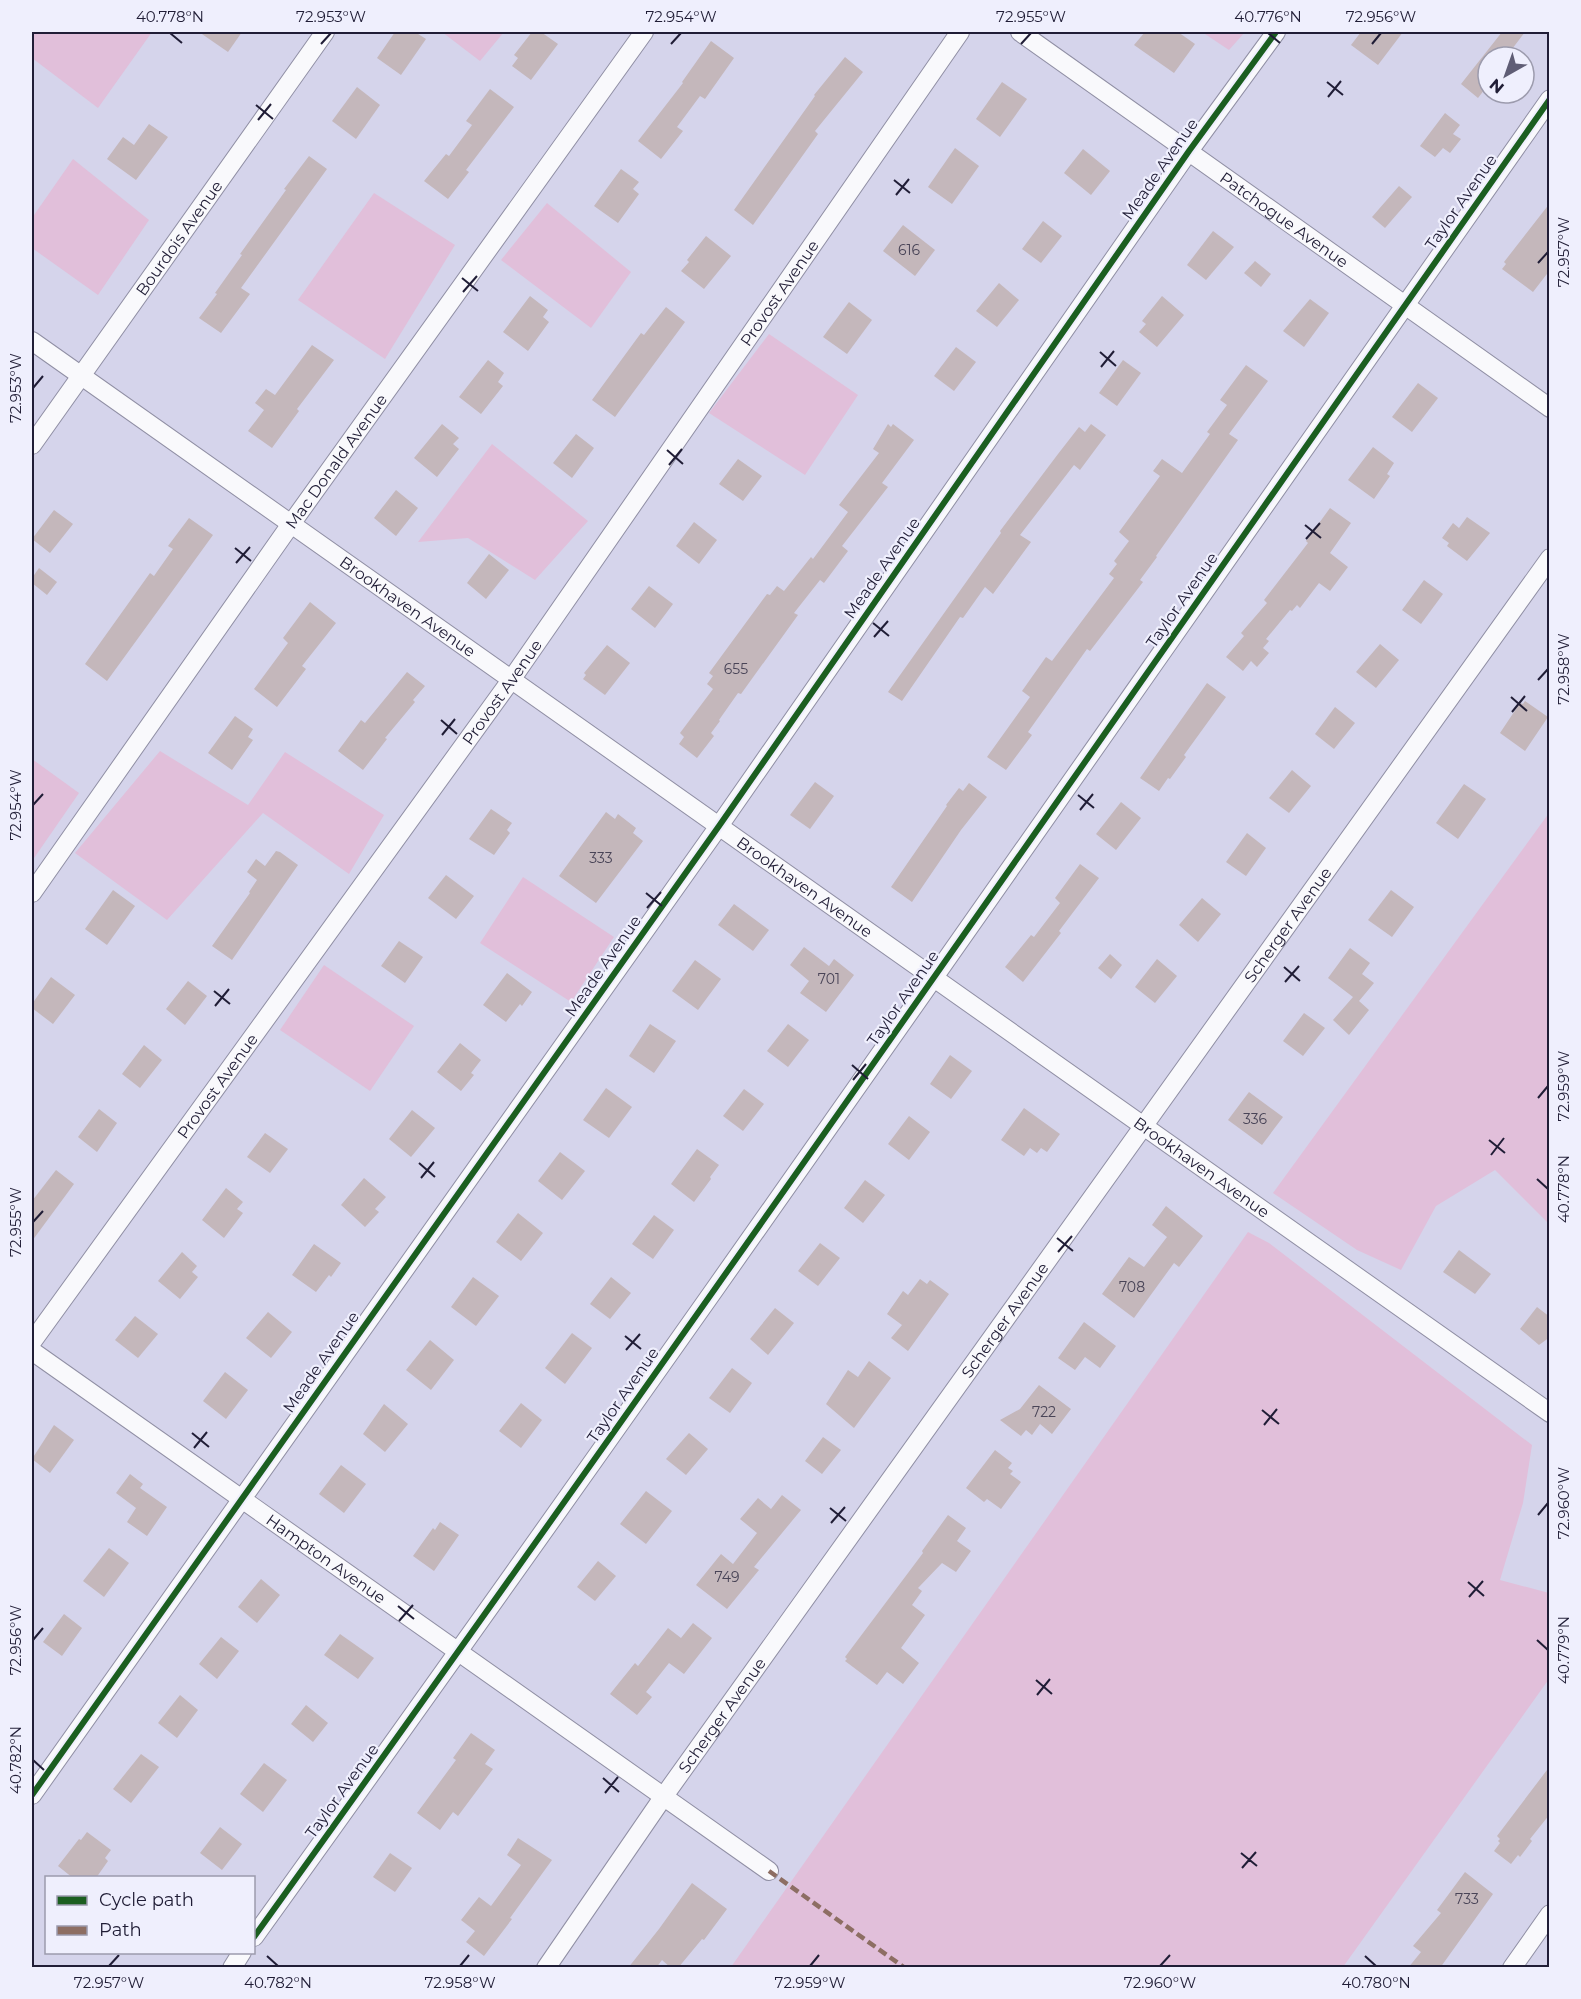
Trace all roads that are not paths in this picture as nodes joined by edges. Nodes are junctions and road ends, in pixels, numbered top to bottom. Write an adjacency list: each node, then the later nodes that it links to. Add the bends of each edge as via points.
1 (325, 32): 10 (street, Bourdois Avenue)
2 (644, 32): 13 (street, Mac Donald Avenue)
3 (960, 32): 15 (street, Provost Avenue)
4 (1020, 32): 7 (street, Patchogue Avenue)
5 (1276, 32): 7 (street, Meade Avenue)
6 (1550, 99): 8 (street, Taylor Avenue)
7 (1189, 151): 8 (street, Patchogue Avenue); 16 (street, Meade Avenue)
8 (1405, 306): 11 (street, Patchogue Avenue); 18 (street, Taylor Avenue)
9 (32, 341): 10 (street, Brookhaven Avenue)
10 (81, 376): 12 (street, Bourdois Avenue); 13 (street, Brookhaven Avenue)
11 (1550, 408)
12 (32, 446)
13 (291, 524): 15 (street, Brookhaven Avenue); 17 (street, Mac Donald Avenue)
14 (1550, 558): 19 (street, Scherger Avenue)
15 (511, 680): 16 (street, Brookhaven Avenue); 20 (street, Provost Avenue)
16 (719, 826): 18 (street, Brookhaven Avenue); 23 (street, Meade Avenue)
17 (32, 893)
18 (934, 978): 19 (street, Brookhaven Avenue); 24 (street, Taylor Avenue)
19 (1144, 1126): 22 (street, Brookhaven Avenue); 26 (street, Scherger Avenue)
20 (32, 1342)
21 (32, 1351): 23 (street, Hampton Avenue)
22 (1550, 1413)
23 (240, 1499): 24 (street, Hampton Avenue); 25 (street, Meade Avenue)
24 (458, 1653): 26 (street, Hampton Avenue); 29 (street, Taylor Avenue)
25 (32, 1795)
26 (664, 1796): 27 (street, Hampton Avenue); 32 (street, Scherger Avenue)
27 (769, 1871)
28 (1550, 1914): 33 (street)
29 (255, 1936)
30 (242, 1954): 31 (street)
31 (232, 1968)
32 (546, 1968)
33 (1512, 1968)

